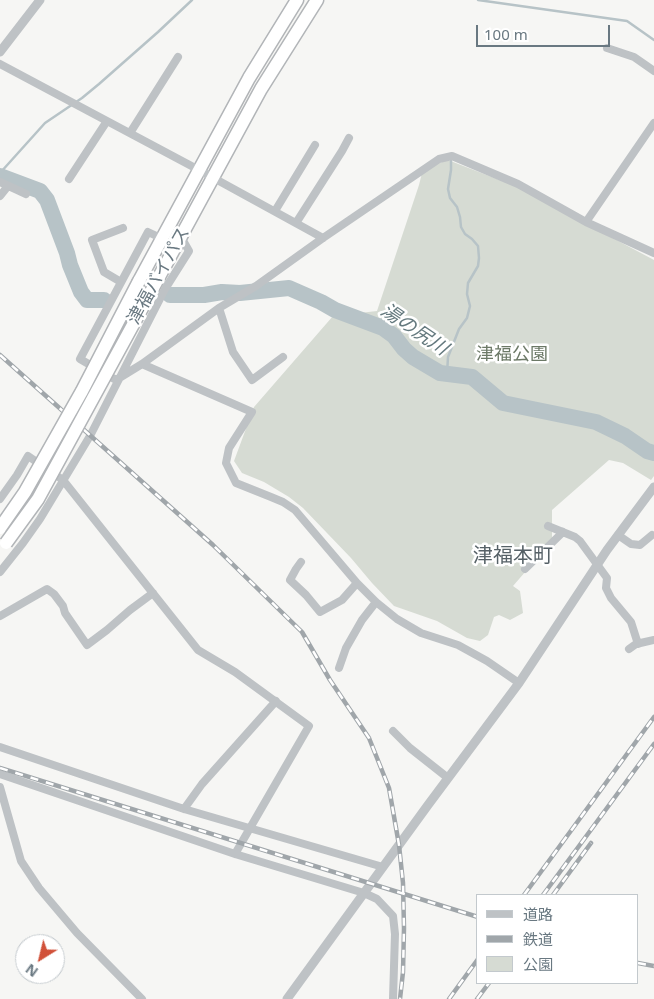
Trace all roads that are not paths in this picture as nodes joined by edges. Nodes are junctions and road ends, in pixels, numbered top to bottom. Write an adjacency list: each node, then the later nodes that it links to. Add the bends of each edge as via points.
1 (40, 0): 5 (street)
2 (297, 0): 14 (highway, 津福バイパス, via 249,78)
3 (317, 0): 15 (highway, 津福バイパス, via 261,89)
4 (607, 48): 8 (street, via 634,57)
5 (0, 52)
6 (178, 57): 11 (street)
7 (0, 64): 9 (street)
8 (654, 71)
9 (107, 120): 11 (street); 16 (street)
10 (654, 123): 22 (street)
11 (130, 133): 14 (street)
12 (350, 138): 23 (street)
13 (315, 145): 21 (street)
14 (200, 170): 15 (street); 25 (highway, 津福バイパス)
15 (214, 177): 21 (street); 26 (highway, 津福バイパス)
16 (69, 179)
17 (0, 182): 18 (street)
18 (8, 186): 19 (street); 20 (street)
19 (26, 194)
20 (0, 196)
21 (275, 211): 23 (street)
22 (586, 222): 27 (street, via 518,184 452,156 439,160); 28 (street)
23 (296, 223): 27 (street)
24 (123, 228): 29 (street, via 92,240 104,272)
25 (163, 238): 29 (street, via 148,232); 38 (highway, 津福バイパス, bridge, via 82,391 25,492)
26 (181, 238): 33 (street, via 189,251); 42 (highway, 津福バイパス, bridge, via 38,499)
27 (323, 238): 30 (street)
28 (654, 253)
29 (121, 282): 33 (street, via 80,359)
30 (219, 308): 31 (street, via 233,352 252,380); 32 (street)
31 (283, 356)
32 (142, 364): 33 (street); 47 (street, via 252,412 229,448 226,463 236,483 295,510)
33 (119, 379): 34 (street)
34 (63, 480): 36 (street, via 28,456); 46 (street, via 32,531); 48 (street)
35 (654, 488): 40 (street)
36 (0, 499)
37 (548, 526): 39 (street)
38 (0, 528)
39 (563, 532): 44 (street, via 580,541); 45 (street)
40 (618, 535): 41 (street, via 631,544 640,545); 44 (street)
41 (652, 535)
42 (3, 547)
43 (301, 562): 47 (street, via 290,580 320,612 342,600)
44 (597, 565): 52 (street, via 607,578 606,588 611,598 631,622); 55 (street)
45 (525, 569)
46 (0, 572)
47 (358, 583): 49 (street)
48 (153, 593): 50 (street, via 87,645 63,606 47,589); 56 (street, via 198,650)
49 (376, 602): 54 (street, via 346,648); 55 (street, via 421,633 458,644)
50 (0, 616)
51 (654, 640): 52 (street)
52 (638, 644): 53 (street)
53 (629, 650)
54 (339, 668)
55 (519, 683): 60 (street)
56 (276, 701): 62 (street, via 202,784); 63 (street, via 309,726)
57 (393, 731): 60 (street)
58 (0, 747): 62 (street)
59 (0, 774): 64 (street)
60 (448, 778): 65 (street)
61 (0, 787): 67 (street, via 25,868 76,932)
62 (184, 809): 63 (street)
63 (250, 827): 64 (street); 65 (street)
64 (235, 854): 66 (street)
65 (383, 867): 66 (street)
66 (364, 893): 68 (street); 69 (street, via 377,899 393,916)
67 (137, 998)
68 (287, 999)
69 (393, 999)

